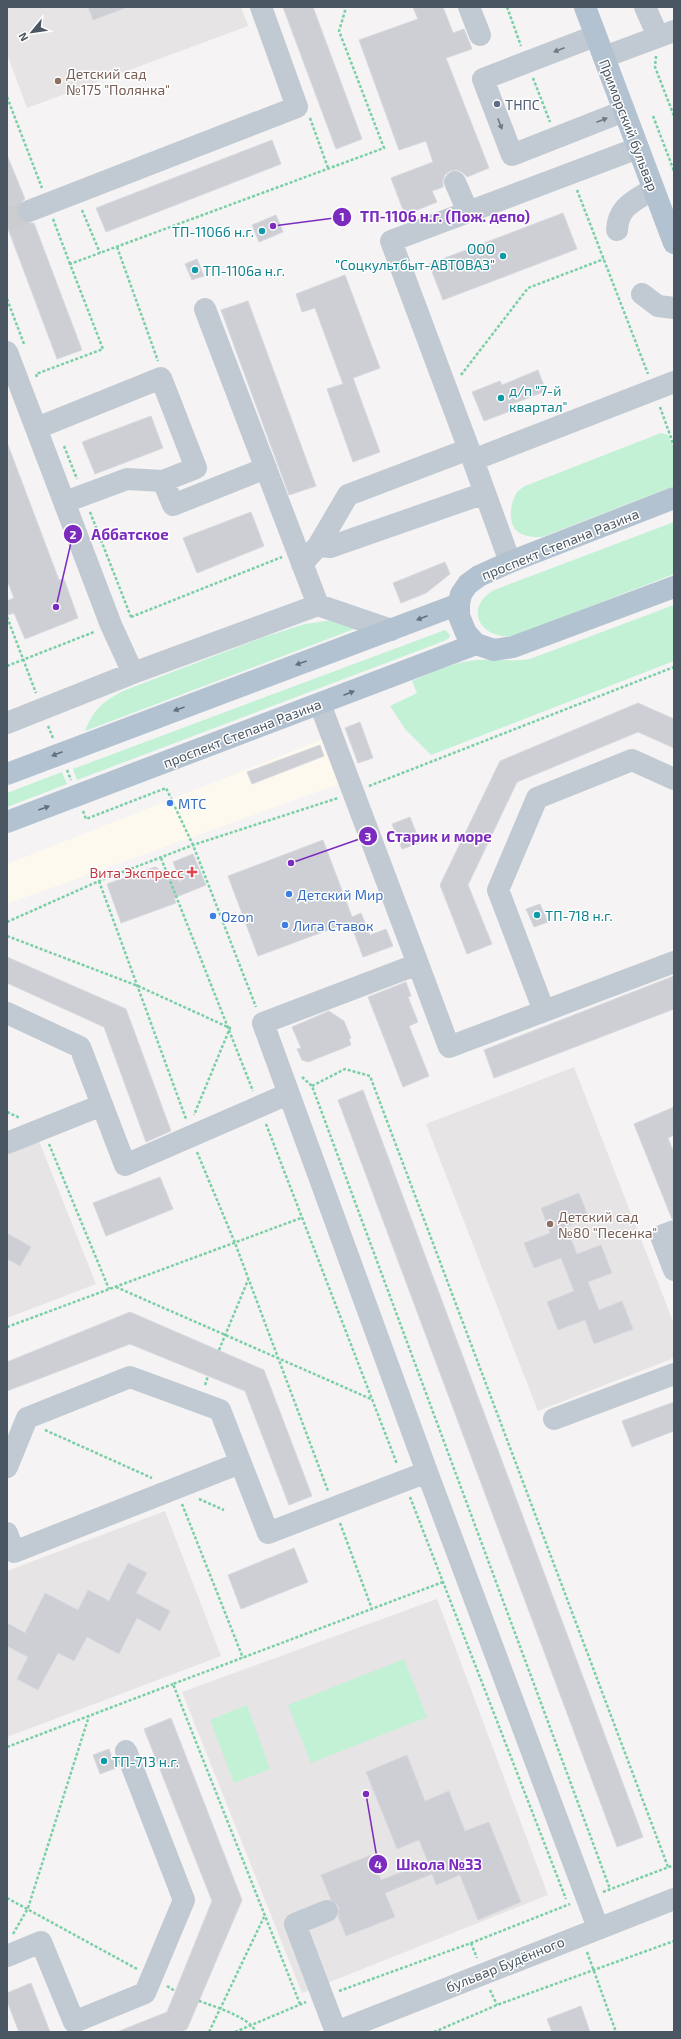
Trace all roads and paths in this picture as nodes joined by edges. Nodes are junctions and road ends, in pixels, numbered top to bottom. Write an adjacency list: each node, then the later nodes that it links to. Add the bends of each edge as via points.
1 (260, 7): 23 (street, via 297,107)
2 (344, 7): 27 (path, via 339,31 384,148)
3 (470, 7): 8 (street)
4 (507, 7): 11 (path)
5 (585, 7): 9 (main road, Приморский бульвар)
6 (646, 7): 7 (street)
7 (666, 33): 10 (street)
8 (480, 35)
9 (595, 36): 10 (main road, Приморский бульвар); 11 (street, one-way to 11)
10 (604, 57): 14 (main road, Приморский бульвар)
11 (527, 62): 17 (path); 17 (street, one-way to 17, via 483,79 512,155)
12 (657, 72): 16 (path)
13 (7, 97): 23 (path)
14 (624, 111): 17 (street, one-way to 14); 18 (main road, Приморский бульвар)
15 (653, 116): 19 (path)
16 (674, 116)
17 (556, 138)
18 (638, 148): 20 (street); 22 (main road, Приморский бульвар)
19 (674, 171)
20 (570, 174): 24 (street); 28 (path)
21 (455, 182): 24 (street)
22 (653, 188): 25 (street, via 622,210); 26 (main road, Приморский бульвар)
23 (39, 207): 29 (path)
24 (468, 212): 41 (street, via 391,241)
25 (617, 230)
26 (672, 231)
27 (117, 247): 29 (path); 37 (path, via 158,357)
28 (604, 259): 40 (path); 41 (path, via 528,288)
29 (70, 264): 36 (path, via 103,349)
30 (642, 294): 32 (street, via 658,306)
31 (7, 299): 34 (path)
32 (674, 308)
33 (205, 309): 45 (street)
34 (16, 349): 42 (street)
35 (33, 368): 36 (path)
36 (36, 374): 38 (path)
37 (160, 378): 42 (street); 46 (street, via 196,468)
38 (38, 381)
39 (674, 382): 40 (street)
40 (653, 390): 43 (path); 44 (street)
41 (448, 391): 44 (street)
42 (46, 424): 48 (street); 48 (path)
43 (674, 446)
44 (471, 454): 47 (street); 50 (street, via 348,495)
45 (266, 468): 46 (street, via 173,505); 51 (street)
46 (163, 481): 48 (street, via 127,479)
47 (485, 493): 50 (street, via 330,547); 52 (street)
48 (74, 498): 57 (path); 58 (street)
49 (674, 498): 52 (main road, проспект Степана Разина)
50 (318, 546): 51 (street)
51 (300, 558): 55 (street); 57 (path)
52 (510, 562): 54 (main road, проспект Степана Разина, via 468,584 461,594)
53 (674, 587): 60 (main road, via 513,646 494,650)
54 (459, 604): 59 (main road, one-way to 59); 60 (main road, via 459,616 466,633)
55 (318, 605): 59 (street); 64 (street)
56 (7, 617): 61 (path)
57 (131, 617): 58 (path)
58 (111, 625): 61 (path); 64 (street)
59 (391, 630): 68 (main road, one-way to 68)
60 (476, 644): 65 (main road, проспект Степана Разина, one-way to 60)
61 (24, 660): 62 (path)
62 (7, 666)
63 (674, 667): 71 (path)
64 (133, 673): 66 (street)
65 (320, 704): 71 (street); 72 (main road, проспект Степана Разина)
66 (7, 723)
67 (48, 726): 68 (path)
68 (60, 753): 69 (main road, one-way to 69); 72 (path)
69 (7, 774)
70 (674, 779): 82 (street, via 632,760 537,798 498,890)
71 (353, 793): 74 (path); 80 (street)
72 (78, 795): 73 (main road, проспект Степана Разина, one-way to 72); 74 (path, via 86,819 166,788)
73 (7, 822)
74 (193, 845): 75 (path); 84 (path)
75 (161, 858): 76 (path); 85 (path)
76 (98, 881): 77 (path); 81 (path)
77 (7, 922)
78 (7, 936): 81 (path)
79 (674, 962): 82 (street)
80 (418, 964): 82 (street, via 449,1047); 84 (street)
81 (138, 986): 85 (path); 93 (path)
82 (544, 1011)
83 (7, 1013): 89 (street, via 80,1047)
84 (263, 1023): 88 (street)
85 (230, 1028): 90 (path); 93 (path)
86 (301, 1075): 87 (path)
87 (312, 1086): 126 (path, via 346,1069 370,1076); 127 (path)
88 (288, 1094): 90 (street); 112 (street)
89 (102, 1105): 92 (street); 93 (street, via 124,1165)
90 (259, 1106): 93 (street); 95 (path)
91 (7, 1112): 92 (path)
92 (42, 1129): 94 (street); 101 (path)
93 (190, 1132): 97 (path)
94 (7, 1143)
95 (301, 1218): 97 (path); 107 (path)
96 (674, 1230): 98 (street, via 661,1236)
97 (235, 1243): 99 (path); 100 (path)
98 (674, 1270)
99 (248, 1280): 103 (path); 105 (path)
100 (116, 1287): 101 (path); 103 (path)
101 (109, 1289): 102 (path)
102 (7, 1327)
103 (226, 1335): 104 (path); 105 (path)
104 (219, 1350)
105 (278, 1358): 107 (path); 115 (path)
106 (674, 1374): 108 (street)
107 (372, 1399): 113 (path)
108 (554, 1419)
109 (26, 1422): 110 (street, via 27,1418 130,1377 220,1410); 111 (street); 114 (path)
110 (240, 1462): 114 (street); 115 (street, via 268,1533)
111 (7, 1467)
112 (427, 1472): 113 (street); 130 (street)
113 (403, 1481): 115 (street); 118 (path)
114 (176, 1488): 116 (path); 117 (street, via 14,1552); 120 (path)
115 (334, 1508): 119 (path)
116 (224, 1510)
117 (7, 1532)
118 (443, 1582): 119 (path); 130 (path)
119 (372, 1609): 120 (path)
120 (243, 1658): 121 (path)
121 (173, 1684): 122 (path); 133 (path)
122 (88, 1716): 123 (path); 131 (path)
123 (7, 1747)
124 (126, 1751): 138 (street, via 184,1900)
125 (674, 1865): 126 (path)
126 (668, 1867): 127 (path)
127 (610, 1889): 130 (path)
128 (7, 1898): 131 (path)
129 (674, 1899): 134 (street, бульвар Будённого)
130 (577, 1901): 134 (street); 134 (path); 140 (path)
131 (28, 1908): 136 (path); 138 (path)
132 (327, 1912): 140 (street, via 295,1924)
133 (265, 1917): 142 (path); 143 (path)
134 (589, 1931): 137 (path); 148 (street, бульвар Будённого)
135 (674, 1941): 137 (path)
136 (9, 1947): 138 (street, via 40,1942 74,2022 145,1993)
137 (594, 1971): 149 (path, via 497,2005); 150 (path)
138 (152, 1977): 139 (path)
139 (175, 1990)
140 (322, 1997): 142 (path); 148 (street)
141 (199, 2001): 143 (path)
142 (300, 2004): 144 (path)
143 (222, 2009): 144 (path); 145 (path)
144 (253, 2025): 146 (path); 147 (path)
145 (209, 2032)
146 (235, 2032)
147 (256, 2032)
148 (336, 2032)
149 (434, 2032)
150 (616, 2032)

